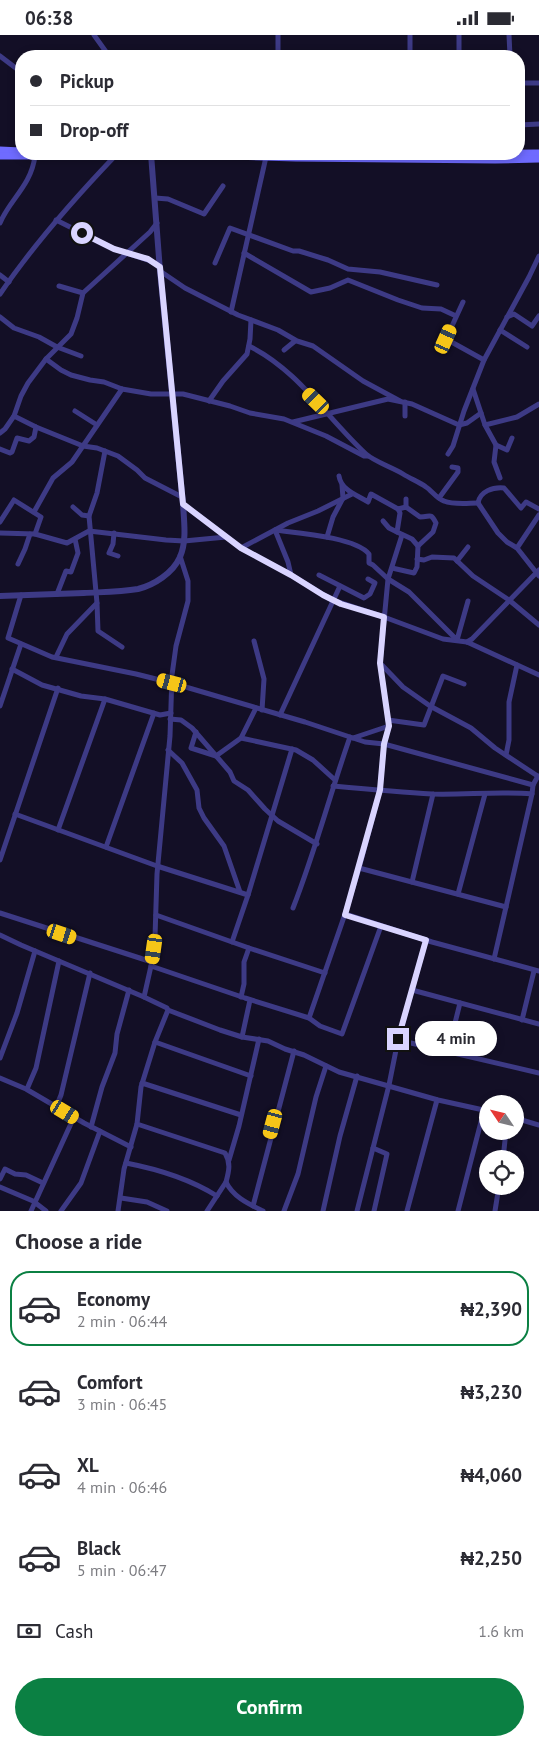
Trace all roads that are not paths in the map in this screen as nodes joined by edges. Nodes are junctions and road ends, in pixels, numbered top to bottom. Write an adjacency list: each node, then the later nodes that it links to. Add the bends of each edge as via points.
1 (94, 35): 6 (street)
2 (278, 35): 7 (street)
3 (410, 35): 8 (street)
4 (459, 35): 9 (street)
5 (509, 35): 10 (street)
6 (105, 50)
7 (278, 50)
8 (410, 50)
9 (459, 50)
10 (510, 50)
11 (0, 56): 12 (street)
12 (15, 67)
13 (525, 83): 14 (street)
14 (539, 83)
15 (539, 124): 16 (street)
16 (525, 125)
17 (0, 150): 18 (main road)
18 (15, 151)
19 (525, 153): 20 (main road)
20 (539, 153)
21 (0, 156): 22 (main road)
22 (15, 156)
23 (525, 159): 24 (main road)
24 (539, 159)
25 (35, 160): 32 (street, via 26,182)
26 (111, 160): 31 (street)
27 (155, 160): 30 (street)
28 (265, 160): 34 (street)
29 (223, 187): 30 (street, via 204,214 168,199)
30 (155, 198): 33 (street)
31 (56, 220): 35 (street); 41 (street)
32 (0, 223)
33 (157, 223): 35 (street); 39 (street)
34 (248, 235): 36 (street); 38 (street, via 230,228); 42 (street, via 348,269)
35 (126, 252): 39 (street, via 148,259); 44 (street)
36 (244, 253): 47 (street); 48 (street, via 312,293 348,280 398,300 441,309)
37 (539, 256): 51 (street)
38 (215, 263)
39 (160, 269): 47 (street, via 185,289); 64 (street)
40 (0, 275): 41 (street)
41 (9, 282): 45 (street)
42 (437, 285)
43 (58, 287): 44 (street)
44 (82, 293): 56 (street, via 78,319 71,334)
45 (0, 294)
46 (463, 302): 48 (street)
47 (230, 312): 52 (street)
48 (456, 316): 61 (street, via 446,339)
49 (539, 316): 51 (street, via 532,326 514,314)
50 (0, 317): 56 (street, via 14,328)
51 (507, 317): 53 (street)
52 (251, 320): 54 (street, via 278,330); 55 (street)
53 (500, 330): 57 (street); 61 (street)
54 (295, 341): 58 (street); 66 (street, via 313,346 369,385)
55 (249, 346): 65 (street, via 246,355); 69 (street, via 287,371)
56 (57, 347): 59 (street); 60 (street)
57 (527, 347)
58 (284, 350)
59 (81, 356)
60 (46, 359): 63 (street, via 71,375); 71 (street, via 28,383)
61 (484, 360): 62 (street)
62 (473, 388): 70 (street); 75 (street)
63 (122, 389): 64 (street); 74 (street)
64 (173, 394): 65 (street); 91 (street)
65 (209, 401): 73 (street)
66 (402, 401): 69 (street, via 388,399); 72 (street); 75 (street)
67 (539, 405): 76 (street, via 517,417)
68 (75, 411): 74 (street)
69 (328, 413): 73 (street); 85 (street)
70 (481, 413): 75 (street); 76 (street)
71 (14, 416): 77 (street); 78 (street)
72 (405, 416)
73 (292, 422): 85 (street)
74 (97, 425): 81 (street)
75 (459, 425): 84 (street)
76 (485, 425): 80 (street)
77 (36, 427): 81 (street); 82 (street, via 34,437 29,441 17,438 12,452)
78 (0, 433)
79 (512, 438): 80 (street, via 507,450)
80 (496, 445): 88 (street, via 494,462)
81 (83, 446): 83 (street); 101 (street, via 53,478)
82 (0, 449)
83 (106, 451): 91 (street, via 118,456 145,478); 103 (street)
84 (448, 454)
85 (368, 456): 93 (street, via 426,487)
86 (452, 467): 93 (street, via 458,468 458,472)
87 (339, 476): 89 (street)
88 (500, 478)
89 (342, 484): 90 (street); 92 (street)
90 (352, 493): 92 (street); 99 (street, via 368,502 371,494)
91 (182, 497): 96 (street)
92 (343, 498): 106 (street); 113 (street)
93 (439, 498): 95 (street, via 454,503)
94 (406, 499): 98 (street)
95 (478, 503): 100 (street, via 484,493 495,487 504,488 521,508 526,502); 119 (street, via 498,533)
96 (183, 504): 112 (street); 115 (street)
97 (73, 507): 103 (street, via 82,515)
98 (406, 507): 99 (street); 116 (street, via 420,517 431,515 436,523 433,532)
99 (398, 509): 111 (street)
100 (539, 509)
101 (34, 512): 105 (street, via 14,499); 110 (street, via 41,518)
102 (539, 515): 119 (street)
103 (89, 516): 107 (street)
104 (383, 521): 111 (street)
105 (0, 522)
106 (275, 530): 113 (street); 118 (street); 127 (street)
107 (89, 531): 109 (street); 114 (street); 132 (street)
108 (0, 533): 110 (street)
109 (114, 533): 115 (street); 120 (street, via 109,553)
110 (32, 534): 114 (street, via 66,543); 124 (street)
111 (400, 534): 116 (street); 125 (street)
112 (226, 537): 115 (street); 118 (street)
113 (327, 537): 130 (street, via 365,549 369,554 368,563)
114 (74, 539): 133 (street, via 78,553)
115 (184, 541): 121 (street)
116 (418, 546): 122 (street)
117 (468, 547): 123 (street)
118 (241, 548): 127 (street)
119 (517, 548): 126 (street)
120 (118, 556)
121 (180, 556): 132 (street, via 169,572 155,582 139,588); 152 (street, via 188,581 188,601 176,646)
122 (417, 559): 123 (street, via 444,557); 125 (street, via 414,573)
123 (458, 561): 136 (street)
124 (18, 563)
125 (392, 568): 130 (street)
126 (538, 573): 136 (street)
127 (291, 575): 137 (street)
128 (319, 575): 131 (street)
129 (368, 579): 131 (street, via 375,583 370,594 364,597)
130 (388, 579): 140 (street); 142 (street, via 409,592)
131 (340, 586): 137 (street)
132 (96, 592): 133 (street); 139 (street)
133 (57, 594): 135 (street)
134 (0, 595): 135 (street)
135 (21, 595): 145 (street, via 8,638)
136 (509, 600): 141 (street); 144 (street)
137 (334, 601): 140 (street); 162 (street)
138 (468, 601): 142 (street)
139 (97, 603): 146 (street, via 98,631); 147 (street, via 67,633)
140 (384, 617): 142 (street, via 443,639); 148 (street)
141 (539, 625)
142 (457, 640): 144 (street)
143 (254, 641): 160 (street, via 264,679)
144 (467, 642): 149 (street)
145 (21, 644): 147 (street); 150 (street)
146 (122, 647)
147 (56, 657): 152 (street)
148 (380, 663): 158 (street, via 403,687); 164 (street)
149 (517, 665): 151 (street); 172 (street, via 509,702)
150 (12, 669): 154 (street, via 42,685); 155 (street)
151 (539, 675)
152 (172, 683): 159 (street); 163 (street)
153 (464, 684): 158 (street, via 443,676)
154 (58, 688): 156 (street, via 81,696); 182 (street)
155 (1, 698): 157 (street)
156 (105, 699): 161 (street); 184 (street)
157 (0, 706)
158 (431, 707): 164 (street, via 424,725); 172 (street, via 471,728)
159 (256, 708): 160 (street); 167 (street)
160 (262, 710): 162 (street)
161 (154, 713): 163 (street); 186 (street)
162 (280, 715): 168 (street)
163 (171, 716): 166 (street); 170 (street)
164 (388, 720): 165 (street)
165 (389, 726): 168 (street); 169 (street)
166 (196, 732): 173 (street); 173 (street, via 191,748)
167 (242, 738): 171 (street); 173 (street)
168 (351, 738): 169 (street); 175 (street)
169 (384, 744): 176 (street); 178 (street)
170 (168, 749): 188 (street); 191 (street, via 182,763 197,790 199,808 224,846)
171 (292, 749): 175 (street, via 313,760); 183 (street)
172 (506, 755): 174 (street)
173 (216, 756): 183 (street, via 230,771 234,781 248,790)
174 (538, 777): 176 (street)
175 (335, 780): 177 (street)
176 (533, 785): 181 (street)
177 (333, 786): 178 (street); 185 (street)
178 (380, 790): 179 (street); 189 (street)
179 (433, 794): 180 (street); 190 (street)
180 (485, 794): 181 (street); 192 (street)
181 (532, 794): 194 (street)
182 (15, 814): 184 (street); 187 (street)
183 (272, 815): 185 (street); 193 (street)
184 (58, 830): 186 (street)
185 (317, 844): 195 (street)
186 (106, 847): 188 (street)
187 (0, 860)
188 (157, 866): 191 (street); 197 (street)
189 (359, 868): 190 (street); 198 (street)
190 (412, 882): 192 (street)
191 (241, 893): 193 (street)
192 (458, 894): 194 (street)
193 (247, 898): 202 (street)
194 (506, 907): 205 (street)
195 (294, 908)
196 (0, 913): 207 (street)
197 (156, 915): 202 (street); 207 (street)
198 (345, 915): 199 (street); 210 (street)
199 (381, 926): 201 (street); 218 (street, via 342,1034)
200 (0, 935): 204 (street)
201 (426, 940): 205 (street); 211 (street)
202 (232, 942): 203 (street)
203 (249, 949): 210 (street); 214 (street, via 244,962)
204 (35, 951): 206 (street); 227 (street)
205 (494, 959): 208 (street)
206 (59, 961): 209 (street); 235 (street, via 36,1068)
207 (151, 964): 213 (street); 214 (street)
208 (537, 971): 219 (street)
209 (90, 973): 212 (street); 237 (street)
210 (325, 973): 218 (street)
211 (412, 990): 216 (street); 223 (street)
212 (129, 991): 213 (street); 244 (street, via 115,1053)
213 (144, 997): 217 (street)
214 (241, 997): 215 (street)
215 (250, 1000): 218 (street); 221 (street)
216 (460, 1003): 219 (street); 226 (street)
217 (168, 1010): 221 (street); 224 (street)
218 (309, 1018)
219 (522, 1020): 220 (street)
220 (539, 1024)
221 (242, 1037): 222 (street)
222 (259, 1039): 225 (street); 230 (street)
223 (398, 1039): 226 (street); 234 (street)
224 (155, 1042): 230 (street); 233 (street)
225 (294, 1051): 228 (street); 259 (street)
226 (448, 1051): 229 (street)
227 (0, 1058)
228 (326, 1066): 231 (street); 267 (street, via 298,1174)
229 (539, 1073)
230 (251, 1076): 239 (street)
231 (357, 1076): 234 (street); 268 (street)
232 (0, 1078): 235 (street)
233 (142, 1083): 239 (street); 242 (street)
234 (389, 1085): 236 (street); 248 (street)
235 (28, 1089): 237 (street)
236 (437, 1100): 238 (street); 271 (street)
237 (56, 1107): 240 (street)
238 (479, 1109)
239 (241, 1115): 249 (street)
240 (74, 1117): 244 (street); 253 (street)
241 (524, 1121): 243 (street)
242 (137, 1124): 247 (street); 249 (street, via 224,1153)
243 (539, 1125)
244 (92, 1127): 245 (street)
245 (100, 1131): 247 (street); 262 (street, via 81,1183)
246 (479, 1136): 272 (street)
247 (130, 1147): 250 (street)
248 (373, 1148): 269 (street); 270 (street, via 387,1153)
249 (229, 1160): 252 (street)
250 (126, 1163): 256 (street, via 168,1174); 257 (street)
251 (0, 1179): 253 (street, via 6,1169)
252 (226, 1182): 256 (street); 259 (street, via 229,1189)
253 (43, 1183): 258 (street)
254 (0, 1187): 258 (street)
255 (498, 1195): 273 (street)
256 (217, 1196): 265 (street)
257 (121, 1198): 263 (street); 264 (street)
258 (35, 1203): 260 (street); 261 (street)
259 (252, 1205): 266 (street)
260 (31, 1211)
261 (46, 1211)
262 (61, 1211)
263 (118, 1211)
264 (168, 1211)
265 (207, 1211)
266 (263, 1211)
267 (284, 1211)
268 (323, 1211)
269 (357, 1211)
270 (374, 1211)
271 (407, 1211)
272 (458, 1211)
273 (495, 1211)

